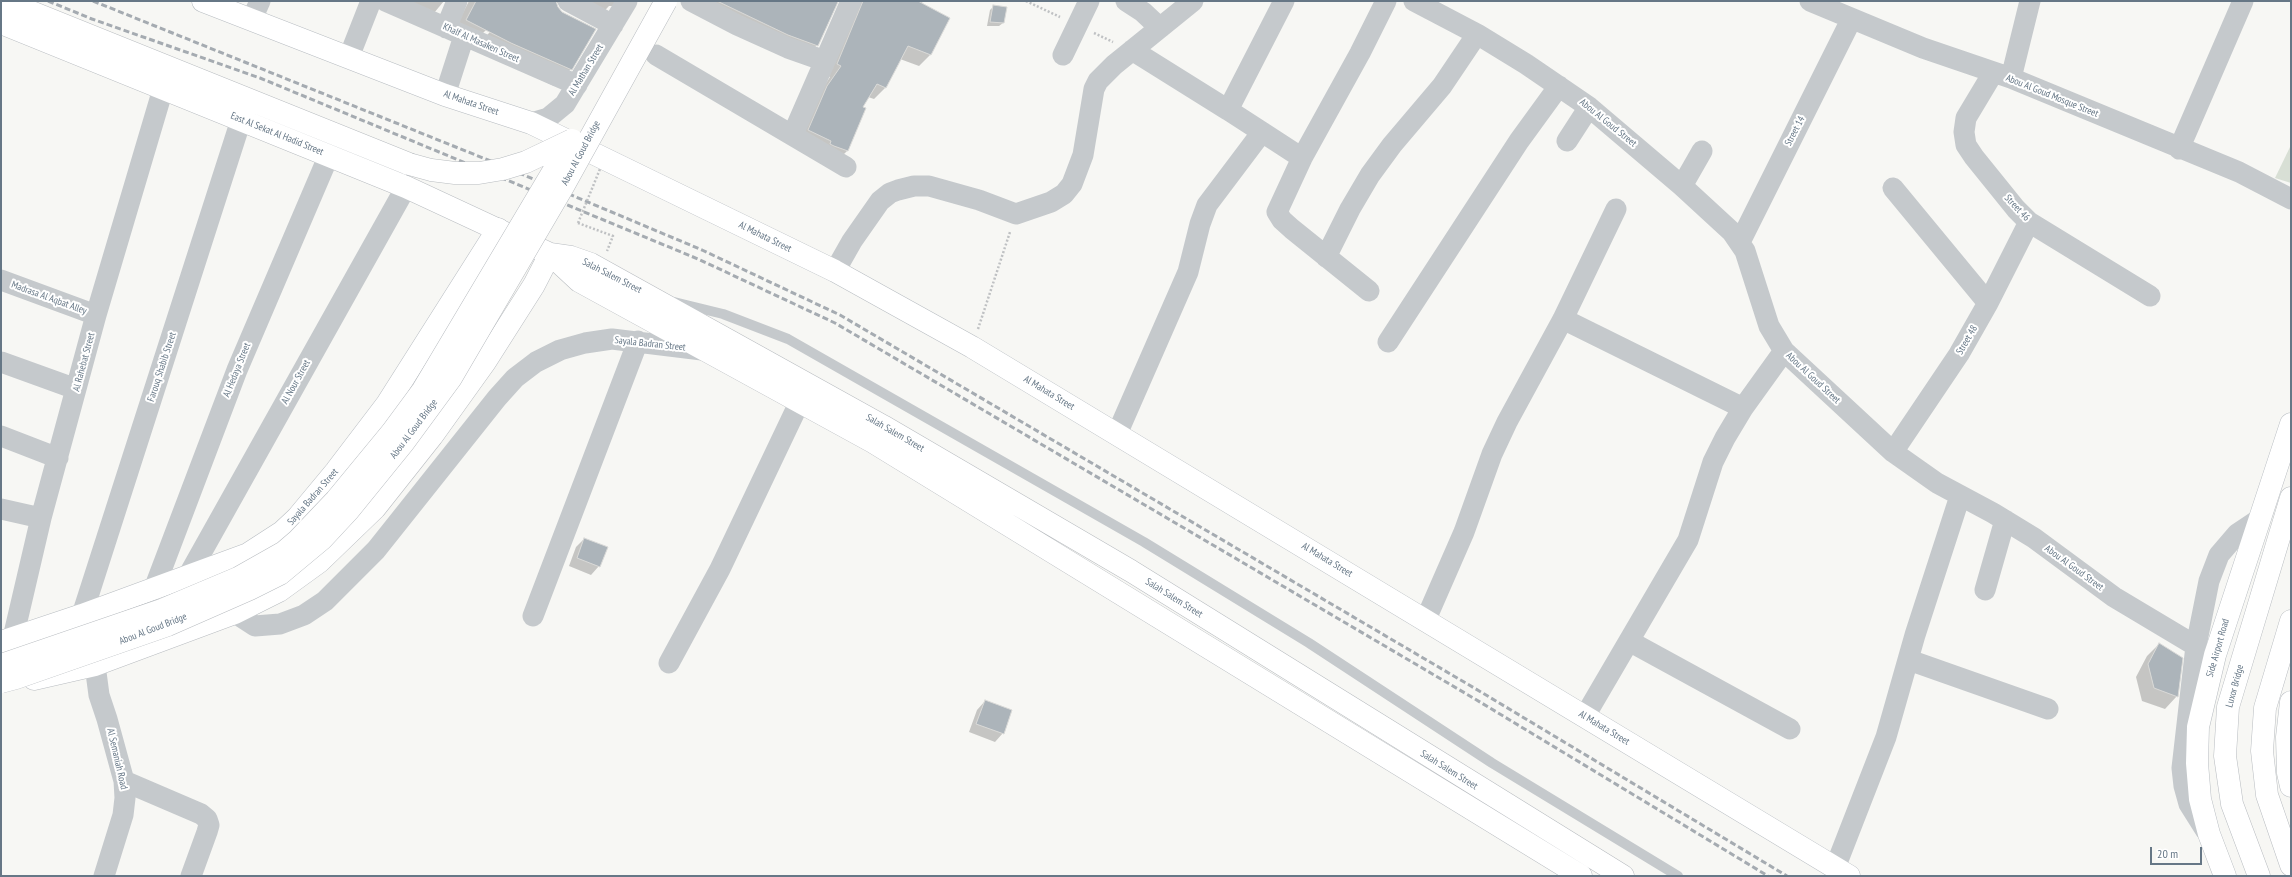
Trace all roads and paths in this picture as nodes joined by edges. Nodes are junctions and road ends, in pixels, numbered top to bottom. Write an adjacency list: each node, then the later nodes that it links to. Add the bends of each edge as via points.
1 (4, 1): 44 (main road, bridge, via 430,170 455,174 503,169 526,162)
2 (203, 1): 21 (main road, Al Mahata Street)
3 (371, 1): 31 (street)
4 (386, 1): 26 (street, Khalf Al Masaken Street)
5 (456, 1): 26 (street)
6 (568, 1): 24 (street)
7 (627, 1): 24 (street, Al Mathan Street)
8 (649, 1): 44 (main road, Abou Al Goud Bridge)
9 (666, 1): 107 (main road, Abou Al Goud Bridge, bridge, via 462,361 421,422 336,525 293,564 265,582 168,625)
10 (691, 1): 32 (street, via 788,48)
11 (851, 1): 32 (street)
12 (1089, 1): 30 (street)
13 (1126, 1): 25 (street)
14 (1193, 1): 25 (street)
15 (1284, 1): 39 (street)
16 (1386, 1): 49 (street)
17 (1414, 1): 27 (street, Abou Al Goud Street)
18 (1810, 1): 22 (street, Abou Al Goud Mosque Street)
19 (2030, 1): 33 (street, Street 46)
20 (2243, 1): 46 (street)
21 (256, 10): 31 (main road, Al Mahata Street)
22 (1851, 20): 33 (street, Abou Al Goud Mosque Street); 61 (street, Street 14)
23 (1, 23): 36 (main road, East Al Sekat Al Hadid Street)
24 (613, 25): 34 (street, Al Mathan Street)
25 (1160, 28): 28 (street)
26 (455, 32): 34 (street, Khalf Al Masaken Street); 37 (street)
27 (1477, 34): 35 (street, Abou Al Goud Street); 63 (street, via 1442,86 1370,175)
28 (1132, 50): 39 (street); 57 (street, via 1098,81 1094,89 1083,155 1072,184 1064,194 1051,202)
29 (656, 55): 43 (street)
30 (1063, 55)
31 (349, 57): 37 (main road, Al Mahata Street)
32 (825, 60): 43 (street)
33 (2002, 76): 46 (street, Abou Al Goud Mosque Street); 58 (street, Street 46, via 1966,118 1966,145)
34 (577, 85): 41 (street, Al Mathan Street, via 565,104 548,118)
35 (1559, 86): 38 (street, Abou Al Goud Street); 73 (street, via 1519,141)
36 (164, 89): 40 (main road, East Al Sekat Al Hadid Street); 70 (street, Al Rahebat Street)
37 (445, 95): 41 (main road, Al Mahata Street)
38 (1589, 107): 45 (street); 52 (street, Abou Al Goud Street)
39 (1228, 110): 42 (street)
40 (241, 120): 48 (main road, East Al Sekat Al Hadid Street); 96 (street, Farouq Shabib Street)
41 (530, 123): 64 (main road, Al Mahata Street)
42 (1262, 132): 49 (street); 82 (street, via 1207,205 1188,272)
43 (793, 134): 50 (street)
44 (572, 140): 105 (main road, Abou Al Goud Bridge, bridge, via 423,390 355,477 298,540 277,556 238,578 162,610)
45 (1567, 141)
46 (2179, 149): 55 (street, Abou Al Goud Mosque Street, via 2239,172)
47 (1702, 151): 52 (street)
48 (329, 155): 53 (main road, East Al Sekat Al Hadid Street); 93 (street, Al Hedaya Street, via 237,370)
49 (1302, 158): 63 (street, via 1277,212 1282,220)
50 (846, 167)
51 (600, 169): 60 (path, bridge, via 578,222)
52 (1682, 186): 61 (street, Abou Al Goud Street)
53 (406, 187): 59 (main road, East Al Sekat Al Hadid Street); 92 (street, Al Nour Street)
54 (1893, 188): 69 (street)
55 (2291, 199)
56 (1616, 209): 71 (street)
57 (1016, 214): 64 (street, via 929,186 898,190 880,201); 74 (path)
58 (2029, 222): 67 (street, Street 46); 69 (street, Street 48)
59 (498, 229): 62 (main road, East Al Sekat Al Hadid Street); 92 (main road, Sayala Badran Street, via 387,404 297,518 266,544 248,554)
60 (613, 236)
61 (1740, 242): 76 (street, Abou Al Goud Street, via 1769,326)
62 (550, 254): 68 (main road, Salah Salem Street, via 571,257 591,264); 75 (main road, Salah Salem Street, via 579,281); 95 (main road, via 534,285 485,362 432,436 375,508 338,545 300,577 258,603)
63 (1326, 257): 66 (street)
64 (835, 271): 74 (main road, Al Mahata Street)
65 (1, 280): 70 (street, Madrasa Al Aqbat Alley)
66 (1369, 291)
67 (2150, 296)
68 (654, 298): 121 (main road, Salah Salem Street, via 883,426 1131,571); 122 (lane, via 723,314 788,340 1144,542 1309,643 1492,764)
69 (1988, 303): 84 (street, Street 48, via 1959,354)
70 (96, 315): 78 (street, Al Rahebat Street)
71 (1563, 319): 80 (street); 98 (street, via 1506,422 1464,532)
72 (638, 341): 75 (street, Sayala Badran Street); 95 (street, Sayala Badran Street, via 612,339 566,348 536,362 515,378 376,550 325,601 304,615 280,624 255,626); 97 (street)
73 (1388, 342)
74 (972, 347): 82 (main road, Al Mahata Street)
75 (707, 350): 79 (main road, Salah Salem Street)
76 (1784, 351): 80 (street); 84 (street, Abou Al Goud Street)
77 (1, 362): 78 (street)
78 (76, 389): 85 (street, Al Rahebat Street)
79 (800, 401): 104 (street, via 724,562); 120 (main road, Salah Salem Street, via 873,442)
80 (1743, 408): 101 (street, via 1713,462 1688,540)
81 (2291, 424): 91 (main road, Side Airport Road)
82 (1117, 434): 98 (main road, Al Mahata Street)
83 (1, 436): 85 (street)
84 (1893, 452): 86 (street, Abou Al Goud Street)
85 (58, 458): 89 (street, Al Rahebat Street)
86 (1960, 496): 90 (street, Abou Al Goud Street); 103 (street)
87 (2291, 498): 124 (main road, Luxor Bridge, via 2228,708 2225,756 2232,804)
88 (1, 509): 89 (street)
89 (41, 518): 100 (street, Al Rahebat Street)
90 (2005, 520): 94 (street); 102 (street, Abou Al Goud Street, via 2114,597)
91 (2258, 520): 102 (street, via 2237,534 2216,562 2209,581); 115 (main road, Side Airport Road, via 2215,655 2198,727 2200,800)
92 (187, 578): 93 (main road, Sayala Badran Street)
93 (154, 589): 96 (main road, Sayala Badran Street)
94 (1985, 590)
95 (235, 613): 106 (main road)
96 (82, 615): 100 (main road, Sayala Badran Street)
97 (533, 616)
98 (1426, 619): 110 (main road, Al Mahata Street)
99 (2291, 621): 116 (main road, via 2265,708 2262,751 2267,795)
100 (7, 640)
101 (1629, 641): 110 (street); 111 (street)
102 (2196, 646): 115 (street, via 2182,768 2189,804)
103 (1909, 660): 109 (street); 117 (street)
104 (669, 663)
105 (1, 665)
106 (95, 665): 107 (main road, via 28,680); 113 (street, Al Semaniah Road, via 98,695)
107 (1, 682)
108 (2291, 702): 112 (main road)
109 (2048, 708)
110 (1585, 716): 117 (main road, Al Mahata Street)
111 (1790, 729)
112 (2289, 737): 114 (main road, via 2288,773)
113 (124, 781): 118 (street, Al Semaniah Road, via 123,815); 119 (street, via 201,814 206,819 209,825)
114 (2291, 786)
115 (2209, 834): 123 (main road, Side Airport Road)
116 (2291, 865)
117 (1842, 872)
118 (104, 876)
119 (191, 876)
120 (1581, 876)
121 (1623, 876)
122 (1678, 876)
123 (2225, 876)
124 (2259, 876)

